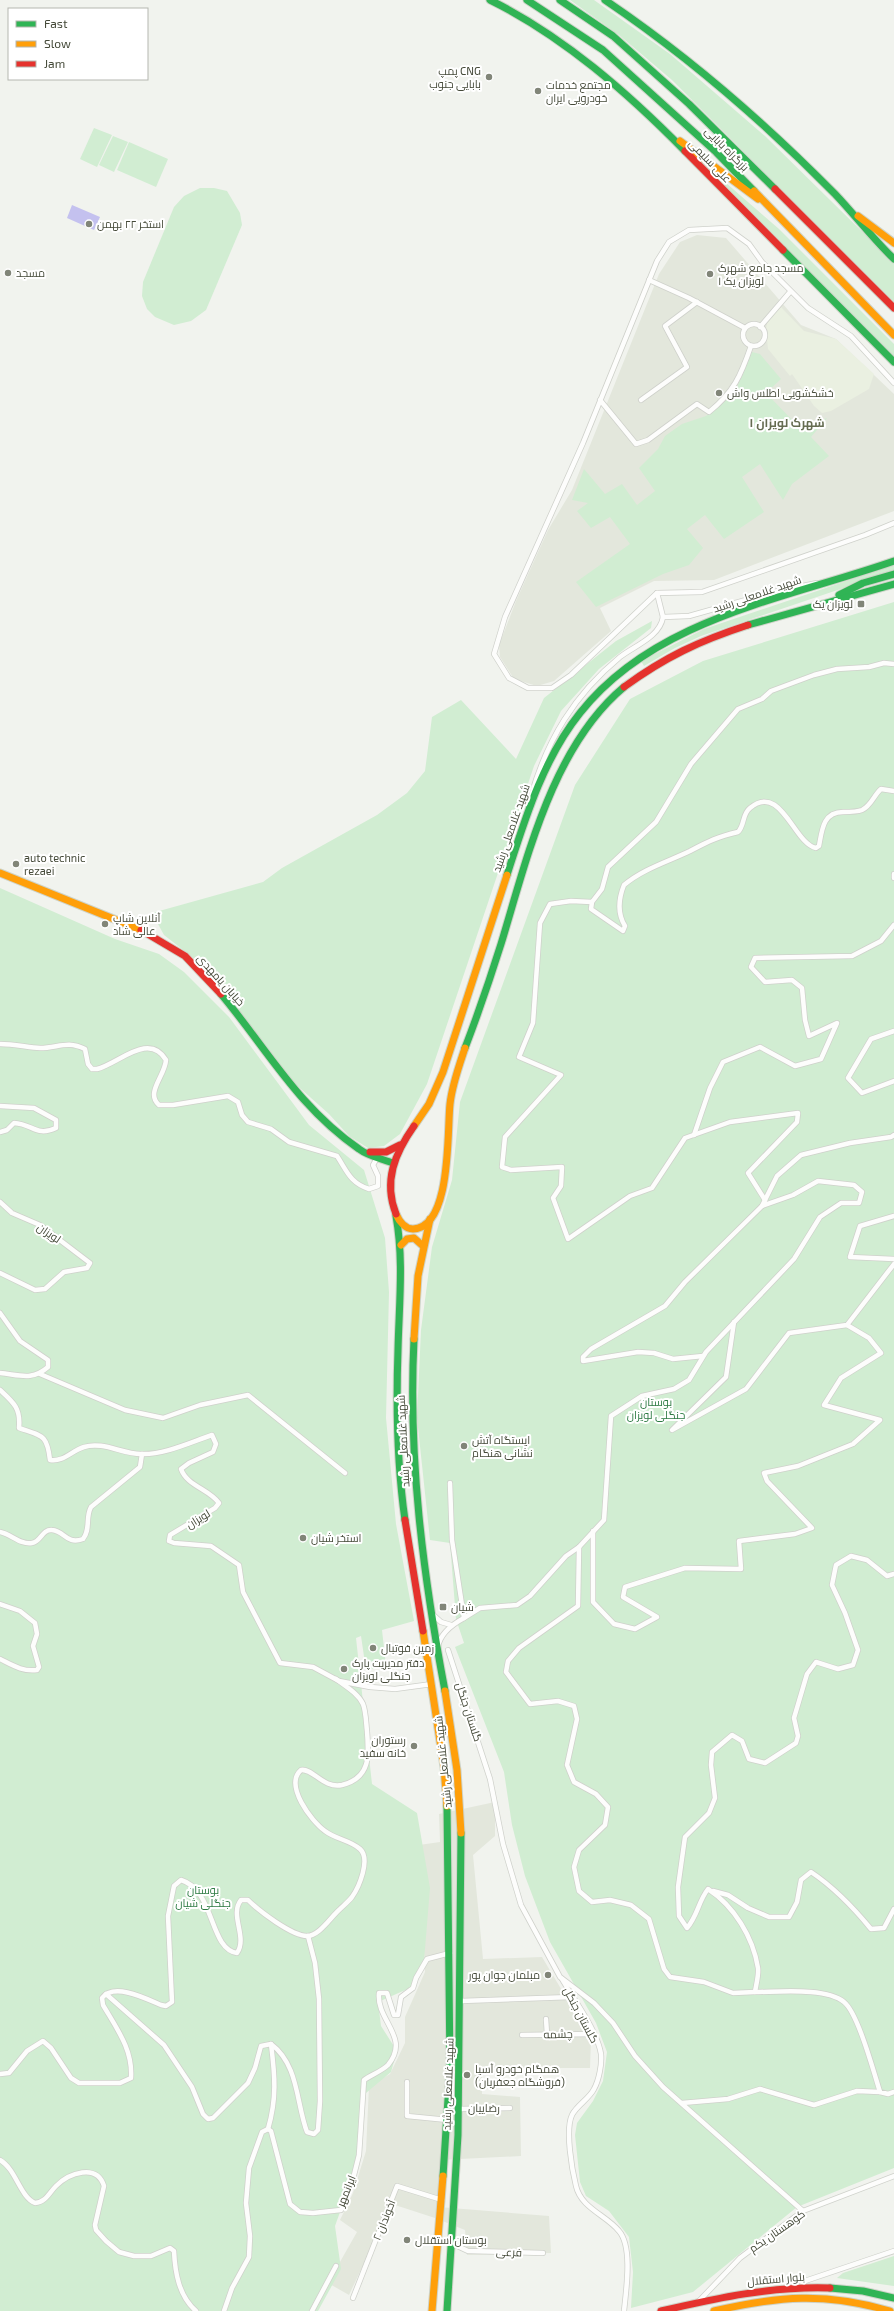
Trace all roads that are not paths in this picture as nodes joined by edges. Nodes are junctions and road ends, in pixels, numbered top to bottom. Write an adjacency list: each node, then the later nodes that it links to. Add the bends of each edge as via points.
1 (490, 0): 6 (main road, علی سلیمی)
2 (494, 0): 6 (main road)
3 (527, 0): 8 (main road, بزرگراه بابایی, via 603,50 716,152)
4 (560, 0): 16 (main road, بزرگراه بابایی, via 613,36 689,104)
5 (605, 0): 9 (main road, via 669,46 750,114)
6 (508, 9): 7 (main road, علی سلیمی, via 574,52)
7 (664, 129): 8 (main road); 21 (main road, علی سلیمی)
8 (766, 205): 19 (main road, بزرگراه بابایی)
9 (855, 213): 10 (main road); 11 (main road); 12 (main road, via 872,237)
10 (894, 242)
11 (894, 252)
12 (894, 259)
13 (649, 280): 14 (street, via 669,242 689,230 727,228 749,244); 15 (street); 23 (street)
14 (790, 292): 17 (street); 22 (street, via 808,308 851,336)
15 (697, 302): 18 (street); 24 (street, via 665,326 687,367)
16 (894, 308)
17 (760, 327): 18 (street, via 751,325); 20 (street, via 764,333 764,340 758,345)
18 (745, 328): 20 (street, via 743,339)
19 (894, 335)
20 (751, 346): 23 (street, via 739,379 724,400 708,412 697,404 648,440 636,444)
21 (894, 362)
22 (894, 383)
23 (600, 400): 30 (street, via 505,617 494,654 509,678 528,688 552,688 571,675)
24 (641, 400)
25 (894, 523): 30 (street, via 702,592)
26 (894, 561): 28 (main road, شهید غلامعلی رشید)
27 (894, 574): 31 (main road, via 863,583)
28 (837, 579): 32 (street, via 778,591 689,616); 35 (main road, شهید غلامعلی رشید, via 688,631 652,649 620,670 569,728 552,754)
29 (894, 584): 31 (main road)
30 (657, 593): 32 (street)
31 (821, 603): 55 (main road, via 725,632 672,654 629,682 596,716 580,737 557,777 544,809 487,989 461,1061 451,1095 445,1179 440,1199)
32 (663, 617): 35 (street, via 659,628 616,661 572,707 540,764)
33 (894, 664): 39 (street, via 884,663 814,674 771,691 762,699 738,710 691,764 652,826 608,867 602,889)
34 (894, 791): 39 (street, via 881,789 867,807 860,811 840,812 828,817 822,827 819,846 816,848 807,844 776,806 765,803 754,805 746,813 744,824 738,832 712,838 664,861 624,885 619,901 620,917 625,926 623,931 591,909)
35 (527, 809): 48 (main road, شهید غلامعلی رشید, via 444,1069 426,1109)
36 (0, 873): 49 (main road, خیابان یامهدی, via 137,928 185,956 230,1004 293,1090 311,1109)
37 (894, 874): 38 (street)
38 (894, 878)
39 (592, 902): 46 (street, via 550,904 540,923 532,1023 519,1057 561,1075 505,1137 502,1168 511,1170 562,1167 561,1186 553,1198 568,1239 630,1196 652,1188 685,1138)
40 (894, 925): 46 (street, via 881,941 852,956 754,958 751,967 765,982 792,980 802,988 809,1036 837,1023 822,1059 795,1066 760,1047 723,1062 710,1088)
41 (894, 1031): 43 (street, via 871,1039 848,1078 862,1093)
42 (0, 1044): 50 (street, via 40,1048 57,1044 77,1045 85,1050 88,1064 92,1069 122,1059 134,1051 151,1047 166,1060 166,1069 153,1092 153,1098 159,1105 173,1106 223,1096 234,1098 244,1119 271,1128 288,1142 337,1156 354,1183 369,1189 378,1186 378,1176 373,1167)
43 (894, 1082)
44 (0, 1106): 45 (street, via 34,1108 56,1120 56,1128 47,1132 37,1132 26,1123 14,1122 7,1130)
45 (0, 1132)
46 (694, 1135): 52 (street, via 730,1122 798,1113 797,1122 748,1173)
47 (893, 1136): 52 (street, via 801,1155 777,1176)
48 (400, 1145): 49 (main road, via 377,1154); 51 (main road, شهید غلامعلی رشید)
49 (360, 1150): 50 (main road, خیابان یامهدی)
50 (377, 1158): 51 (main road, خیابان یامهدی)
51 (393, 1163): 56 (main road, شهید غلامعلی رشید, via 390,1190)
52 (765, 1200): 54 (street)
53 (0, 1202): 62 (street, لویزان, via 12,1213 40,1225 90,1263 87,1268 64,1272 45,1290 35,1290)
54 (762, 1206): 64 (street, via 793,1195 818,1181 854,1185 862,1192 859,1203 841,1203 820,1217 794,1259); 66 (street, via 685,1282 665,1306 591,1349 582,1357 583,1361 638,1352 654,1353 673,1359)
55 (432, 1215): 56 (main road, via 425,1224 417,1228 409,1228); 59 (main road, شهید غلامعلی رشید)
56 (396, 1216): 58 (main road, شهید غلامعلی رشید)
57 (894, 1216): 60 (street, via 860,1226 850,1257)
58 (401, 1245): 59 (main road, via 407,1239 414,1238); 85 (main road, شهید غلامعلی رشید, via 398,1441 404,1511)
59 (423, 1246): 78 (main road, شهید غلامعلی رشید, via 417,1285 411,1376 419,1509)
60 (894, 1259)
61 (894, 1264): 65 (street)
62 (0, 1273)
63 (0, 1314): 68 (street, via 20,1341 48,1360 48,1366)
64 (734, 1322): 65 (street, via 726,1378 672,1430 746,1389 789,1334); 66 (street)
65 (847, 1325): 73 (street, via 869,1338 881,1353 841,1378 824,1405 880,1420 853,1444 798,1466 764,1473 767,1481 812,1528 795,1534 740,1541 741,1569 685,1568 625,1587 623,1597 658,1617 635,1629 614,1624 592,1602)
66 (703, 1356): 73 (street, via 689,1380 674,1389 642,1396 611,1416 604,1520)
67 (0, 1373): 68 (street, via 30,1377)
68 (40, 1374): 71 (street, via 125,1410 162,1418 200,1405 248,1395)
69 (0, 1390): 70 (street, لویزان, via 13,1402 20,1416 19,1428 39,1433 48,1443 50,1460 58,1461 84,1447 105,1446 118,1452)
70 (142, 1454): 74 (street, via 140,1467 91,1507 87,1514 88,1526 83,1539 76,1542 50,1530 31,1543); 84 (street, لویزان, via 165,1450 212,1435 216,1444 213,1452 181,1469 184,1477 214,1496 219,1503 170,1535 169,1541 210,1546 239,1565 243,1592 280,1663 313,1668)
71 (345, 1474)
72 (450, 1483): 79 (street, via 452,1540)
73 (593, 1531): 75 (street)
74 (0, 1532)
75 (579, 1547): 79 (street, via 566,1556 530,1596 517,1605 480,1608); 91 (street, via 578,1606 519,1648 508,1660 506,1672 530,1704 558,1701 574,1706 578,1719 567,1766 574,1782 596,1794 608,1808 605,1825 579,1850 574,1867 580,1892 592,1902 610,1900 631,1905 649,1919 664,1969 670,1977 704,1982 733,1993)
76 (894, 1574): 86 (street, via 887,1576 867,1560 851,1556 836,1564 832,1585 858,1650 853,1665 838,1669 816,1662 807,1674 794,1718 798,1736 796,1743 765,1763 749,1759 742,1741 732,1735 712,1752 715,1798 709,1813 685,1837 678,1887 679,1916 687,1928 696,1918)
77 (0, 1604): 83 (street, via 13,1607 35,1623 37,1634 33,1646 38,1667 32,1671 22,1669)
78 (431, 1613): 80 (street, via 441,1622); 82 (main road, شهید غلامعلی رشید)
79 (464, 1618): 80 (street)
80 (451, 1625): 82 (street, via 439,1642)
81 (448, 1650): 90 (street, گلستان جنگل, via 490,1779 503,1844 521,1904)
82 (438, 1655): 94 (main road, شهید غلامعلی رشید, via 451,1724 459,1794)
83 (0, 1659)
84 (336, 1679): 85 (street, لویزان, via 370,1687 395,1689); 88 (street, via 358,1697 363,1705 369,1758 362,1774 342,1785 326,1784 307,1770 301,1770 296,1780 297,1794 324,1831 359,1848 364,1861 352,1897 328,1919 320,1932)
85 (432, 1684): 89 (main road, شهید غلامعلی رشید, via 447,1794)
86 (708, 1889): 87 (street, via 728,1895 769,1917 789,1917 797,1902 801,1880 811,1872 844,1898 871,1930 884,1928); 91 (street, via 735,1915 750,1938 758,1969)
87 (894, 1909)
88 (308, 1936): 92 (street, via 298,1935 245,1899 239,1902 238,1909 242,1946 237,1953 231,1952 218,1934 204,1899 192,1885 182,1880 174,1886 168,1916 172,2002 170,2005 161,2005 130,1993); 99 (street, via 312,1946 319,1999 320,2101 318,2130 314,2134 307,2132 297,2090 285,2060)
89 (450, 1953): 107 (main road, شهید غلامعلی رشید); 108 (street, ایرانمهر, via 427,1959 413,1988 401,1997 398,2014 394,2016 387,1993 379,1993 381,2010 395,2034 396,2054 387,2066 364,2080 359,2155 352,2183 341,2210 306,2213 300,2212 290,2204 271,2132)
90 (560, 1977): 93 (street, گلستان جنگل); 104 (street, گلستان جنگل, via 594,2003 613,2023 649,2074)
91 (755, 1992): 102 (street, via 817,1991 844,2002 858,2026)
92 (106, 1994): 99 (street, via 164,2045 183,2072 203,2114 208,2119 213,2118 244,2087 255,2068 261,2046); 100 (street, via 102,1998 103,2005 128,2051 132,2067 131,2078 120,2083 79,2083 71,2078 51,2048 43,2042 27,2051 9,2073)
93 (572, 1997): 94 (street); 97 (street, گلستان جنگل)
94 (460, 2001): 106 (main road, شهید غلامعلی رشید)
95 (546, 2019): 96 (street)
96 (547, 2034): 97 (street, چشمه); 98 (street, چشمه)
97 (594, 2034): 128 (street, گلستان جنگل, via 600,2054 599,2071 594,2089 572,2115 569,2132 578,2195 620,2232 624,2242 628,2270)
98 (522, 2035)
99 (271, 2044): 108 (street, via 276,2092)
100 (0, 2074)
101 (407, 2082): 107 (street, via 407,2116)
102 (880, 2092): 103 (street); 104 (street, via 857,2091 814,2104 760,2089 728,2099)
103 (894, 2092)
104 (682, 2103): 112 (street, گلستان جنگل)
105 (510, 2108): 106 (street, رضاییان)
106 (458, 2109): 113 (main road, شهید غلامعلی رشید)
107 (448, 2120): 111 (main road, شهید غلامعلی رشید)
108 (268, 2129): 123 (street, via 258,2137 249,2168 246,2203 250,2236 248,2257 232,2288)
109 (0, 2160): 122 (street, via 6,2164 27,2196 35,2203 47,2198 56,2185 72,2175 82,2172 97,2174 104,2186 96,2217 96,2230 106,2241 126,2255 143,2257 170,2248 174,2252 177,2280 188,2303)
110 (894, 2176): 112 (street, کوهستان یکم)
111 (442, 2200): 118 (main road, شهید غلامعلی رشید); 119 (street, آخوندان ۲, via 397,2186)
112 (803, 2211): 121 (street, کوهستان یکم, via 740,2258)
113 (453, 2244): 115 (street, فرعی, via 468,2251); 127 (main road, شهید غلامعلی رشید)
114 (894, 2251): 117 (street)
115 (543, 2253)
116 (336, 2266): 124 (street)
117 (802, 2282)
118 (434, 2295): 125 (main road); 126 (main road, شهید غلامعلی رشید)
119 (353, 2298)
120 (894, 2298): 121 (main road, بلوار استقلال, via 872,2292 796,2286)
121 (699, 2301): 129 (main road, بلوار استقلال)
122 (196, 2311)
123 (224, 2311)
124 (312, 2311)
125 (427, 2311)
126 (432, 2311)
127 (447, 2311)
128 (624, 2311)
129 (660, 2311)
130 (714, 2311): 131 (main road, بلوار استقلال, via 771,2299 820,2299 865,2303)
131 (890, 2311)

